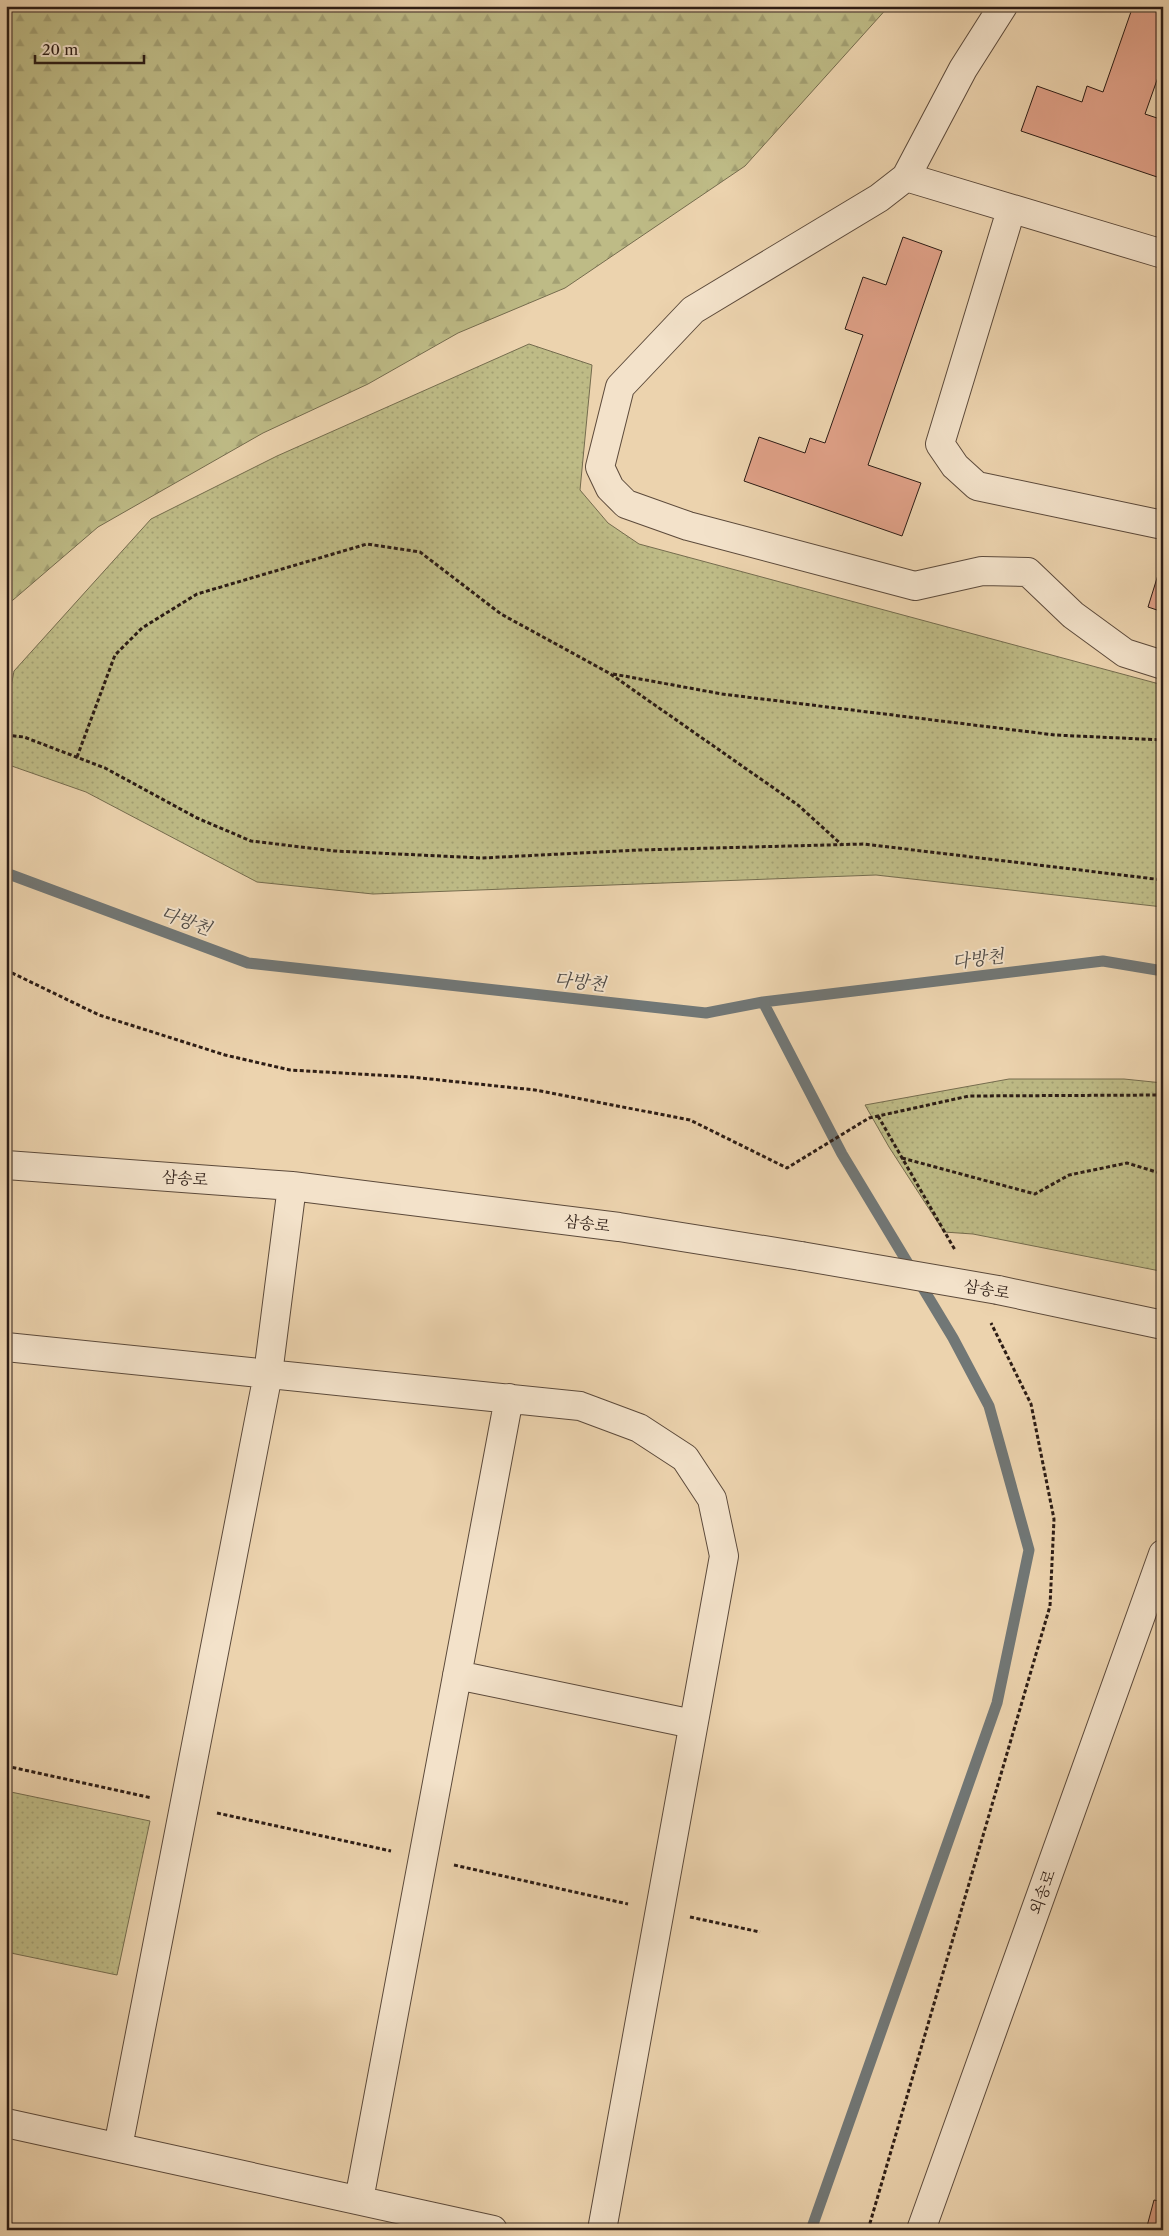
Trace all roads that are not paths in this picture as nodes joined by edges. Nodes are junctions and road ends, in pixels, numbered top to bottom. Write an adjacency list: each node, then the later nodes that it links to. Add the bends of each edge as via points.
1 (1003, 6): 2 (street, via 963,70)
2 (906, 177): 3 (street); 6 (street, via 879,198 693,310 646,359 620,387 600,467 610,488 626,504 688,526 915,586 982,570 1028,572 1073,616 1125,653)
3 (1011, 210): 4 (street); 5 (street, via 940,444 955,466 977,486)
4 (1163, 254)
5 (1163, 525)
6 (1163, 665)
7 (6, 1164): 8 (street, 삼송로)
8 (292, 1186): 9 (street, 삼송로, bridge, via 619,1227 801,1256 998,1290); 11 (street)
9 (1163, 1325)
10 (6, 1348): 11 (street)
11 (268, 1374): 12 (street); 17 (street)
12 (509, 1398): 14 (street); 15 (street, via 580,1406 639,1428 685,1458 712,1499 724,1556)
13 (1163, 1554): 21 (street, 외송로)
14 (457, 1674): 15 (street); 18 (street)
15 (694, 1724): 20 (street)
16 (6, 2123): 17 (street)
17 (118, 2148): 18 (street)
18 (360, 2200): 19 (street)
19 (493, 2230)
20 (602, 2230)
21 (921, 2230)

